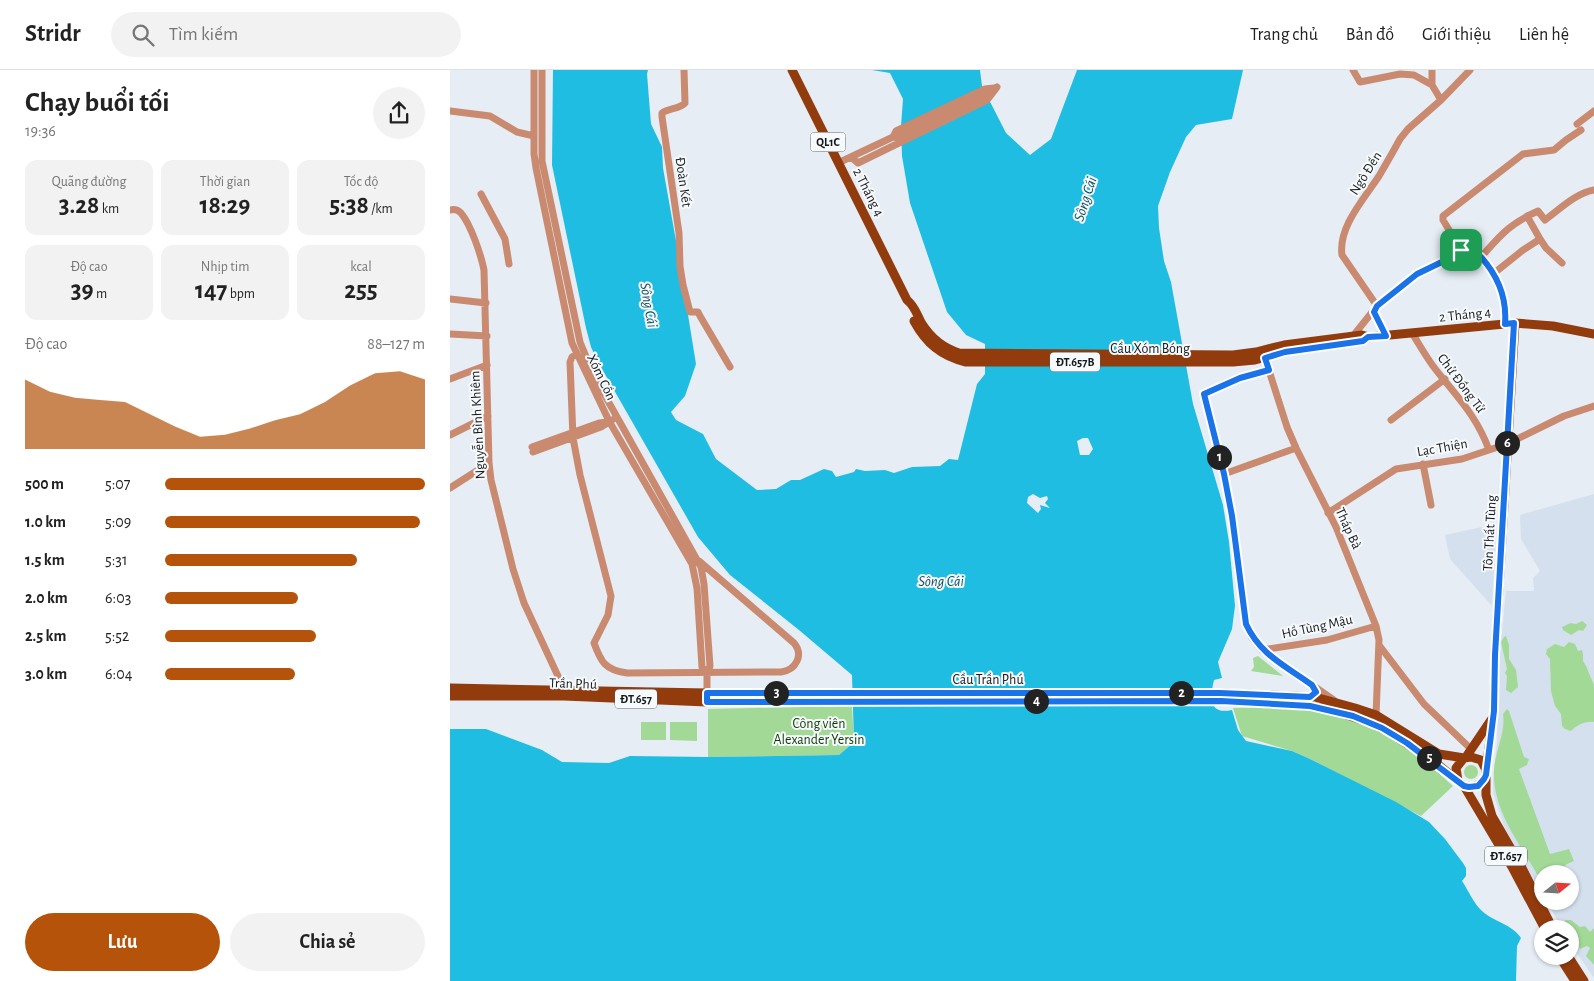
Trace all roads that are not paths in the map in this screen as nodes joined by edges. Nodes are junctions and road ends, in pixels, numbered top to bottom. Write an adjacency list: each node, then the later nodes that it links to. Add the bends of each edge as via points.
1 (534, 70): 12 (street, Xóm Cồn)
2 (542, 70): 13 (street, Xóm Cồn)
3 (684, 70): 43 (street, Đoàn Kết, via 685,102 662,113 680,233 680,266 690,312 698,312)
4 (792, 70): 15 (main road, 2 Tháng 4 / QL1C)
5 (1353, 70): 8 (street, via 1360,82 1400,74 1414,75)
6 (1432, 70): 8 (street)
7 (1470, 70): 9 (street, Ngô Đến)
8 (1432, 85): 9 (street)
9 (1441, 100): 29 (street, Ngô Đến, via 1400,139 1342,239 1344,261)
10 (450, 111): 12 (street, via 490,116 517,132)
11 (1594, 111): 22 (street, via 1554,150 1523,154 1443,216)
12 (534, 136): 13 (street, Xóm Cồn)
13 (538, 154): 39 (street, Xóm Cồn, via 572,343); 49 (street, Xóm Cồn, via 580,342)
14 (851, 157): 14 (street, via 858,163 987,100 997,87 896,131 893,137); 15 (street)
15 (838, 163): 19 (main road, 2 Tháng 4 / QL1C)
16 (1594, 190): 20 (street, via 1580,195 1545,220 1538,211)
17 (481, 194): 25 (street, via 504,240)
18 (450, 210): 28 (street, Nguyễn Bình Khiêm, via 459,212 475,241 484,270)
19 (864, 213): 35 (main road, 2 Tháng 4 / ĐT.657B)
20 (1527, 216): 21 (street); 23 (street, via 1508,227)
21 (1540, 239): 24 (street); 26 (street)
22 (1461, 250): 23 (street, via 1473,262); 29 (street, via 1417,274)
23 (1481, 257): 26 (street)
24 (1562, 263)
25 (509, 264)
26 (1494, 274): 30 (street)
27 (450, 299): 28 (street)
28 (486, 302): 34 (street, Nguyễn Bình Khiêm)
29 (1376, 309): 36 (street); 37 (street, Ngô Đến)
30 (1510, 323): 31 (main road, 2 Tháng 4 / ĐT.657B); 33 (main road, 2 Tháng 4 / ĐT.657B, via 1539,324); 53 (main road, Tôn Thất Tùng, via 1512,356)
31 (1412, 333): 37 (main road, 2 Tháng 4 / ĐT.657B); 46 (street, Chử Đồng Tử)
32 (450, 334): 34 (street)
33 (1594, 334)
34 (487, 336): 42 (street, Nguyễn Bình Khiêm)
35 (927, 336): 40 (main road, Cầu Xóm Bóng / ĐT.657B, via 965,355)
36 (1353, 336): 38 (main road, 2 Tháng 4 / ĐT.657B); 40 (main road, 2 Tháng 4 / ĐT.657B, via 1284,345)
37 (1386, 336): 38 (main road, 2 Tháng 4 / ĐT.657B)
38 (1368, 337): 41 (main road, 2 Tháng 4 / ĐT.657B, via 1363,341)
39 (577, 354): 49 (street, Xóm Cồn); 52 (street, via 570,362)
40 (1233, 358): 41 (main road, 2 Tháng 4 / ĐT.657B)
41 (1265, 358): 44 (street, Tháp Bà)
42 (487, 365): 45 (street); 48 (street, Nguyễn Bình Khiêm)
43 (730, 367)
44 (1269, 370): 54 (street, Tháp Bà); 59 (street, via 1240,378 1204,394)
45 (450, 379)
46 (1445, 379): 50 (street); 56 (street, Chử Đồng Tử, via 1468,408)
47 (1594, 406): 53 (street, Lạc Thiện, via 1564,416)
48 (488, 416): 51 (street); 57 (street, Nguyễn Bình Khiêm)
49 (613, 420): 52 (street); 63 (street, Xóm Cồn)
50 (1391, 420)
51 (450, 435)
52 (573, 435): 55 (street); 67 (street, via 580,475 610,588 608,615 594,643 599,657 614,671 627,673)
53 (1507, 444): 56 (street, Lạc Thiện); 78 (main road, Tôn Thất Tùng)
54 (1296, 448): 59 (street); 62 (street, Tháp Bà)
55 (532, 450)
56 (1489, 450): 58 (street, Lạc Thiện, via 1453,461)
57 (489, 463): 60 (street); 71 (street, Nguyễn Bình Khiêm, via 524,603)
58 (1423, 464): 61 (street); 62 (street, Lạc Thiện, via 1390,472)
59 (1224, 474): 66 (street, via 1246,624)
60 (450, 488)
61 (1431, 505)
62 (1328, 513): 64 (street, Tháp Bà)
63 (695, 562): 67 (street, Xóm Cồn, via 702,573 705,593 710,666); 67 (street, via 794,643 799,652 798,662 786,672)
64 (1376, 626): 65 (street, Tháp Bà); 66 (street, Hồ Tùng Mậu, via 1326,640)
65 (1379, 645): 79 (street, Tháp Bà); 81 (street)
66 (1262, 650): 68 (street)
67 (707, 673): 73 (street, Xóm Cồn)
68 (1312, 685): 76 (street, via 1316,692); 77 (street)
69 (450, 688): 70 (main road, Trần Phú / ĐT.657)
70 (486, 692): 71 (main road, Trần Phú / ĐT.657); 72 (main road, Trần Phú / ĐT.657)
71 (564, 693): 73 (main road, Trần Phú / ĐT.657)
72 (450, 696)
73 (707, 697): 74 (main road, Trần Phú / ĐT.657)
74 (846, 697): 75 (main road, Cầu Trần Phú / ĐT.657)
75 (1221, 697): 76 (main road, ĐT.657); 80 (main road, ĐT.657, via 1332,710 1382,728)
76 (1310, 697): 77 (main road, ĐT.657)
77 (1336, 702): 79 (main road, ĐT.657)
78 (1494, 711): 81 (main road, Tôn Thất Tùng, via 1488,726); 82 (main road, Tôn Thất Tùng)
79 (1376, 715): 81 (main road, ĐT.657, via 1439,754)
80 (1422, 754): 83 (main road, ĐT.657); 84 (main road, via 1457,786)
81 (1467, 755): 82 (main road, ĐT.657, via 1481,760); 83 (main road, via 1455,772)
82 (1486, 772): 83 (main road, via 1478,786 1469,787); 86 (main road, ĐT.657, via 1486,795 1492,816)
83 (1461, 783): 84 (main road, ĐT.657)
84 (1499, 846): 85 (main road, ĐT.657)
85 (1540, 920)
86 (1548, 920)
87 (1565, 965): 89 (main road)
88 (1574, 965): 90 (main road)
89 (1575, 981)
90 (1584, 981)

